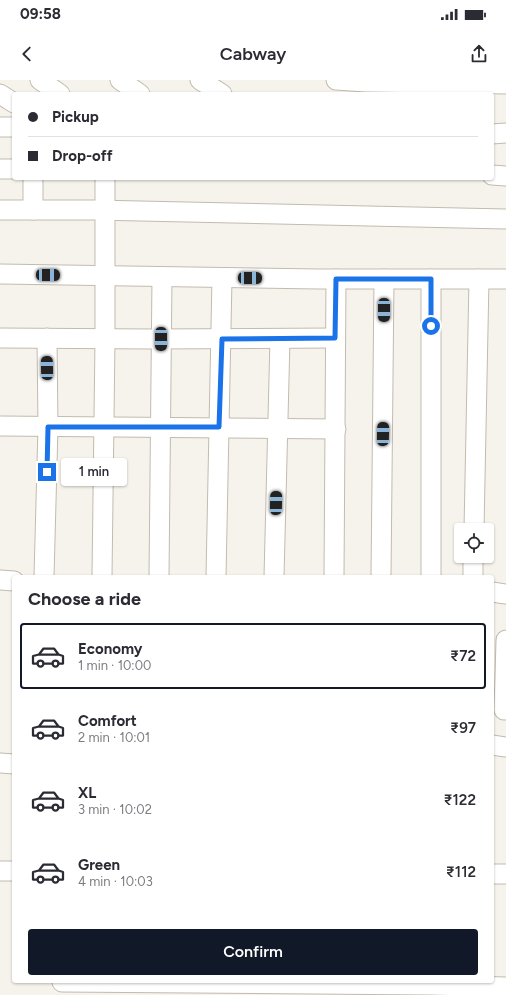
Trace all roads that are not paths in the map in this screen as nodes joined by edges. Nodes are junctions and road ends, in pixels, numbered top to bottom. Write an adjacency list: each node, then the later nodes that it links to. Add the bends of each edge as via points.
1 (40, 80): 6 (street)
2 (120, 80): 7 (street)
3 (200, 80): 8 (street)
4 (336, 80): 5 (street)
5 (506, 84)
6 (57, 92)
7 (137, 92)
8 (219, 92)
9 (0, 94): 10 (street)
10 (12, 102)
11 (0, 127): 12 (street)
12 (12, 127)
13 (494, 134): 14 (street)
14 (506, 134)
15 (0, 169): 16 (street)
16 (12, 169)
17 (494, 176): 18 (street)
18 (506, 176)
19 (33, 180): 22 (street)
20 (105, 180): 23 (street)
21 (0, 210): 22 (street)
22 (33, 210): 23 (street)
23 (106, 210): 24 (street); 26 (street)
24 (506, 219)
25 (0, 274): 26 (street)
26 (105, 276): 27 (street); 37 (street)
27 (162, 277): 28 (street); 38 (street)
28 (222, 278): 30 (street); 39 (street)
29 (506, 278): 33 (street)
30 (336, 279): 31 (street); 36 (street)
31 (384, 279): 32 (street); 56 (street)
32 (431, 279): 33 (street); 57 (street)
33 (479, 279): 48 (street)
34 (0, 338): 35 (street)
35 (47, 338): 37 (street); 42 (street)
36 (335, 338): 40 (street); 47 (street)
37 (105, 339): 38 (street); 43 (street)
38 (161, 339): 39 (street); 44 (street)
39 (222, 339): 40 (street); 45 (street)
40 (280, 339): 46 (street)
41 (0, 426): 42 (street)
42 (48, 427): 43 (street); 50 (street)
43 (104, 427): 44 (street); 51 (street)
44 (161, 427): 45 (street); 52 (street)
45 (219, 427): 46 (street); 53 (street)
46 (278, 428): 47 (street); 54 (street)
47 (336, 429): 55 (street)
48 (474, 523)
49 (473, 563): 58 (street)
50 (44, 575)
51 (102, 575)
52 (159, 575)
53 (216, 575)
54 (274, 575)
55 (334, 575)
56 (381, 575)
57 (431, 575)
58 (473, 575)
59 (0, 580): 60 (street)
60 (12, 581)
61 (494, 592): 62 (street)
62 (506, 594)
63 (506, 646): 64 (street)
64 (504, 710)
65 (494, 745): 66 (street)
66 (506, 747)
67 (0, 763): 68 (street)
68 (12, 764)
69 (0, 871): 70 (street)
70 (12, 871)
71 (494, 874): 72 (street)
72 (506, 874)
73 (81, 983): 76 (street)
74 (256, 983): 76 (street)
75 (340, 983): 77 (street)
76 (138, 986)
77 (506, 987)

